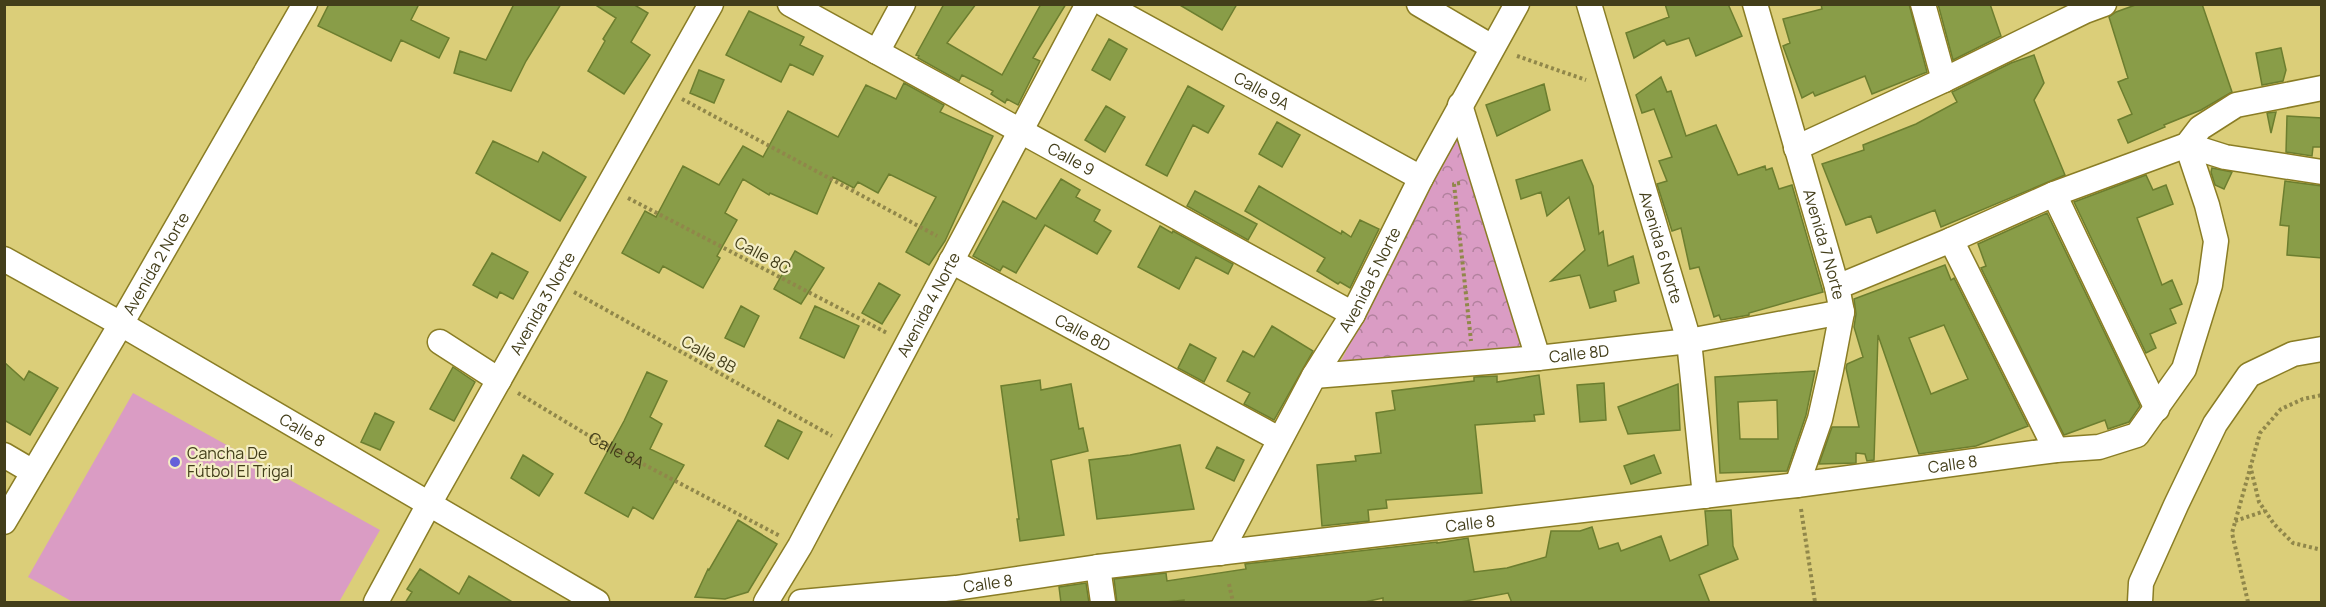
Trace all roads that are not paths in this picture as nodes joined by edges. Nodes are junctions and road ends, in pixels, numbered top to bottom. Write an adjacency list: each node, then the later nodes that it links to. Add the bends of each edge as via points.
1 (305, 4): 30 (street, Avenida 2 Norte)
2 (711, 4): 36 (street, Avenida 3 Norte)
3 (790, 4): 14 (street, Calle 9)
4 (903, 4): 14 (street)
5 (1088, 4): 18 (street, Avenida 4 Norte)
6 (1104, 4): 22 (street, Calle 9A)
7 (1419, 4): 13 (street)
8 (1516, 4): 13 (street, Avenida 5 Norte)
9 (1589, 4): 31 (street, Avenida 6 Norte)
10 (1755, 4): 20 (street, Avenida 7 Norte)
11 (1923, 4): 15 (street)
12 (2091, 7): 15 (street)
13 (1492, 47): 17 (street, Avenida 5 Norte)
14 (877, 52): 18 (street, Calle 9)
15 (1944, 80): 20 (street)
16 (2322, 88): 19 (street, via 2236,105 2200,128)
17 (1460, 105): 22 (street, Avenida 5 Norte); 34 (street)
18 (1020, 131): 25 (street, Avenida 4 Norte); 29 (street, Calle 9)
19 (2187, 145): 21 (street, via 2225,157); 23 (street); 37 (street, via 2216,241 2210,285 2184,369)
20 (1796, 148): 27 (street, Avenida 7 Norte)
21 (2322, 172)
22 (1421, 178): 29 (street, Avenida 5 Norte)
23 (2054, 194): 24 (street); 37 (street)
24 (1951, 240): 27 (street); 39 (street)
25 (954, 254): 38 (street, Calle 8D); 52 (street, Avenida 4 Norte)
26 (4, 259): 30 (street, Calle 8)
27 (1837, 287): 28 (street, Avenida 7 Norte)
28 (1842, 312): 31 (street, Calle 8D); 42 (street, Avenida 7 Norte, via 1820,419)
29 (1353, 314): 35 (street, Avenida 5 Norte)
30 (121, 324): 41 (street, Avenida 2 Norte); 44 (street, Calle 8)
31 (1689, 341): 34 (street, Calle 8D); 43 (street, Avenida 6 Norte)
32 (440, 342): 36 (street)
33 (2322, 349): 55 (street, via 2293,354 2249,375 2215,424 2176,505 2141,583)
34 (1538, 358): 35 (street, Calle 8D)
35 (1314, 376): 38 (street, Avenida 5 Norte)
36 (499, 380): 44 (street, Avenida 3 Norte)
37 (2157, 409): 39 (street, Calle 8, via 2137,435 2099,447)
38 (1280, 439): 46 (street, Avenida 5 Norte)
39 (2056, 450): 42 (street, Calle 8)
40 (4, 455): 41 (street)
41 (33, 472): 45 (street, Avenida 2 Norte)
42 (1797, 485): 43 (street, Calle 8)
43 (1706, 496): 46 (street, Calle 8)
44 (429, 504): 50 (street, Avenida 3 Norte); 51 (street, Calle 8)
45 (4, 522)
46 (1220, 553): 47 (street, Calle 8)
47 (1098, 567): 48 (street, Calle 8); 54 (street)
48 (957, 595): 49 (street, Calle 8)
49 (830, 601): 53 (street, Calle 8)
50 (376, 603)
51 (597, 603)
52 (766, 603)
53 (801, 603)
54 (1102, 603)
55 (2140, 603)

